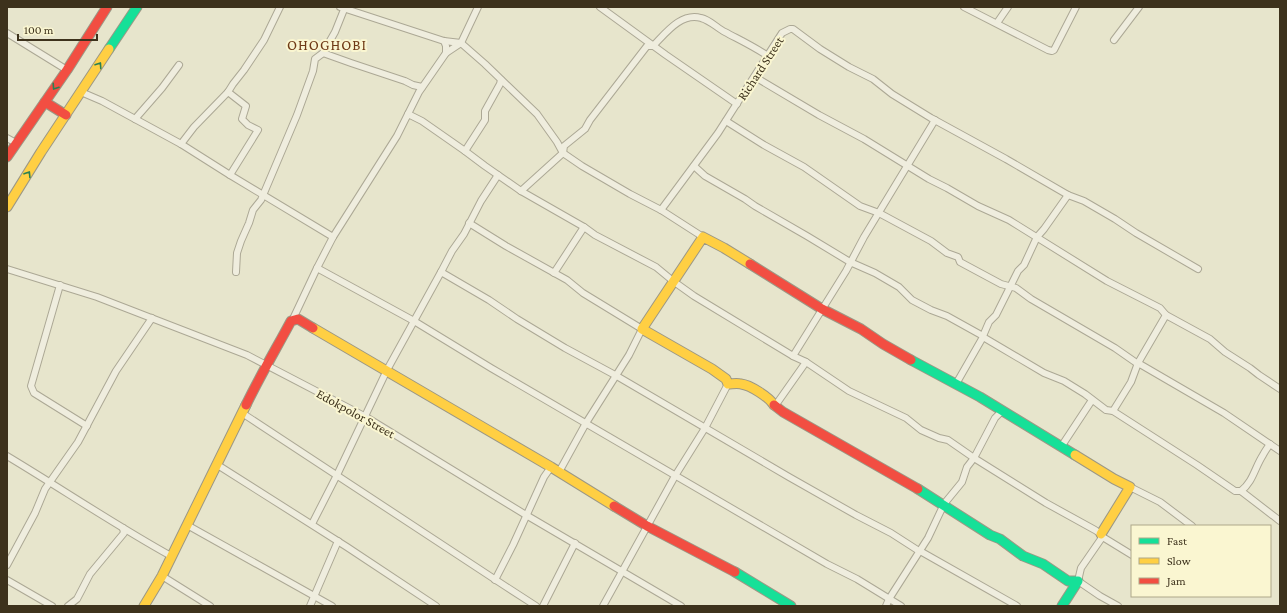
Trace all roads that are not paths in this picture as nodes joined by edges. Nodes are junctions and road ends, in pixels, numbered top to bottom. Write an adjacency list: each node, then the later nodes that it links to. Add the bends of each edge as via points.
1 (107, 7): 21 (main road)
2 (137, 7): 25 (main road, one-way to 2)
3 (280, 7): 26 (street, via 264,40)
4 (478, 7): 15 (street)
5 (600, 7): 16 (street)
6 (964, 7): 11 (street)
7 (1008, 7): 11 (street)
8 (1076, 7): 11 (street, via 1052,51)
9 (1139, 7): 13 (street)
10 (343, 8): 14 (street); 17 (street, via 335,32)
11 (997, 23)
12 (7, 33): 21 (street)
13 (1114, 40)
14 (444, 41): 15 (street); 18 (street)
15 (460, 43): 18 (street); 23 (street)
16 (653, 46): 19 (street, via 681,20 695,17 702,18); 28 (street); 38 (street, via 647,46 584,129 564,146)
17 (323, 53): 24 (street); 45 (street, via 315,60 297,115)
18 (446, 53): 24 (street)
19 (768, 56): 22 (street, Richard Street); 32 (street, Richard Street, via 782,34 793,29 820,50 873,79 892,94)
20 (179, 65): 31 (street)
21 (67, 70): 27 (main road, one-way to 27)
22 (755, 77): 28 (street, Richard Street); 41 (street, via 864,139)
23 (501, 80): 37 (street, via 485,111 485,120); 38 (street, via 537,114)
24 (422, 87): 29 (street)
25 (81, 92): 30 (main road); 31 (street)
26 (228, 92): 36 (street); 42 (street, via 246,106 242,119 258,130)
27 (45, 102): 30 (main road); 35 (main road)
28 (737, 104): 33 (street, Richard Street)
29 (408, 114): 37 (street); 52 (street, via 397,136)
30 (66, 116): 47 (main road, one-way to 30)
31 (135, 119): 36 (street)
32 (935, 120): 41 (street); 46 (street)
33 (726, 121): 40 (street, Richard Street); 49 (street, via 804,167 860,206)
34 (7, 138): 35 (street)
35 (16, 143): 39 (main road)
36 (181, 144): 42 (street)
37 (465, 151): 43 (street)
38 (564, 153): 44 (street); 48 (street, via 582,166)
39 (7, 157)
40 (694, 166): 48 (street, Richard Street); 55 (street, via 704,176)
41 (907, 167): 49 (street); 54 (street, via 978,206 1010,220)
42 (230, 175): 45 (street)
43 (498, 175): 44 (street); 50 (street)
44 (521, 191): 51 (street)
45 (263, 194): 52 (street); 59 (street, via 253,210 241,241 237,253)
46 (1068, 195): 54 (street); 58 (street, via 1084,201)
47 (7, 207)
48 (661, 210): 53 (street)
49 (879, 213): 55 (street); 64 (street, via 932,241 947,253 958,257 960,262 1001,284)
50 (469, 223): 60 (street); 61 (street)
51 (584, 227): 61 (street); 62 (street, via 656,267)
52 (333, 237): 56 (street)
53 (703, 237): 62 (main road); 65 (main road)
54 (1037, 237): 64 (street); 66 (street, via 1107,281 1160,308)
55 (850, 262): 65 (street); 71 (street, via 899,287 912,300)
56 (317, 268): 68 (street); 69 (street)
57 (7, 269): 63 (street, Edokpolor Street)
58 (1198, 269)
59 (236, 272)
60 (441, 272): 69 (street); 77 (street, via 565,348)
61 (554, 273): 70 (street)
62 (673, 281): 70 (main road); 72 (street)
63 (60, 285): 67 (street, Edokpolor Street); 88 (street, via 30,386 38,396)
64 (1010, 286): 71 (street); 74 (street)
65 (822, 309): 72 (street); 79 (main road)
66 (1166, 315): 74 (street); 80 (street, via 1210,338 1225,352)
67 (152, 318): 75 (street, Edokpolor Street); 88 (street, via 116,371)
68 (292, 320): 75 (main road); 76 (main road, via 298,319)
69 (414, 321): 76 (street); 87 (street)
70 (642, 329): 77 (street); 78 (main road, via 712,369 726,379)
71 (983, 336): 79 (street); 81 (street)
72 (793, 356): 73 (street)
73 (806, 362): 82 (street); 94 (street, via 848,392 906,418 921,430 948,440)
74 (1138, 364): 83 (street, via 1131,382); 90 (street, via 1224,413)
75 (268, 365): 85 (main road); 86 (street, Edokpolor Street)
76 (387, 370): 86 (street); 96 (main road)
77 (616, 375): 87 (street); 89 (street)
78 (728, 384): 82 (main road, via 742,384 771,400); 89 (street)
79 (956, 384): 84 (main road)
80 (1280, 389)
81 (1092, 400): 83 (street, via 1106,410); 91 (street)
82 (775, 406): 103 (main road)
83 (1113, 411): 102 (street, via 1234,491)
84 (1002, 412): 91 (main road); 94 (street, via 996,418)
85 (242, 413): 95 (main road); 98 (street)
86 (366, 416): 98 (street); 104 (street, Edokpolor Street)
87 (586, 423): 97 (street); 99 (street)
88 (87, 426): 100 (street)
89 (705, 428): 99 (street); 114 (street)
90 (1270, 444): 92 (street); 102 (street, via 1262,455 1251,481)
91 (1061, 447): 101 (main road)
92 (1280, 451)
93 (7, 456): 100 (street)
94 (974, 458): 103 (street, via 967,467 962,482); 111 (street)
95 (216, 464): 106 (main road); 107 (street)
96 (550, 467): 97 (main road); 104 (street)
97 (559, 472): 109 (main road)
98 (337, 475): 107 (street); 121 (street)
99 (675, 476): 109 (street); 124 (street, via 821,560 858,578)
100 (50, 482): 110 (street); 117 (street)
101 (1130, 487): 108 (street, via 1160,502); 111 (main road)
102 (1241, 491): 105 (street)
103 (944, 504): 114 (street); 122 (main road, via 1023,556 1043,564 1068,581)
104 (526, 515): 113 (street, Edokpolor Street); 121 (street)
105 (1280, 521)
106 (187, 524): 116 (main road); 123 (street)
107 (312, 524): 112 (street)
108 (1191, 525)
109 (647, 526): 118 (street); 138 (main road, via 734,572)
110 (123, 528): 116 (street); 127 (street, via 124,533 90,574 77,599)
111 (1101, 535): 115 (street); 122 (street, via 1101,539 1081,568)
112 (338, 541): 123 (street); 132 (street)
113 (575, 543): 118 (street, Edokpolor Street); 134 (street)
114 (919, 551): 124 (street); 141 (street)
115 (1131, 554)
116 (171, 556): 119 (main road)
117 (7, 564)
118 (623, 571): 125 (street, Edokpolor Street); 135 (street)
119 (162, 576): 128 (main road); 129 (street)
120 (7, 580): 126 (street)
121 (495, 580): 133 (street)
122 (1078, 581): 142 (main road); 143 (street)
123 (315, 596): 130 (street); 131 (street)
124 (889, 599): 139 (street); 140 (street)
125 (671, 600): 136 (street); 137 (street, Edokpolor Street)
126 (52, 606)
127 (68, 606)
128 (144, 606)
129 (210, 606)
130 (310, 606)
131 (332, 606)
132 (436, 606)
133 (536, 606)
134 (543, 606)
135 (603, 606)
136 (667, 606)
137 (681, 606)
138 (791, 606)
139 (886, 606)
140 (901, 606)
141 (1018, 606)
142 (1062, 606)
143 (1118, 606)

